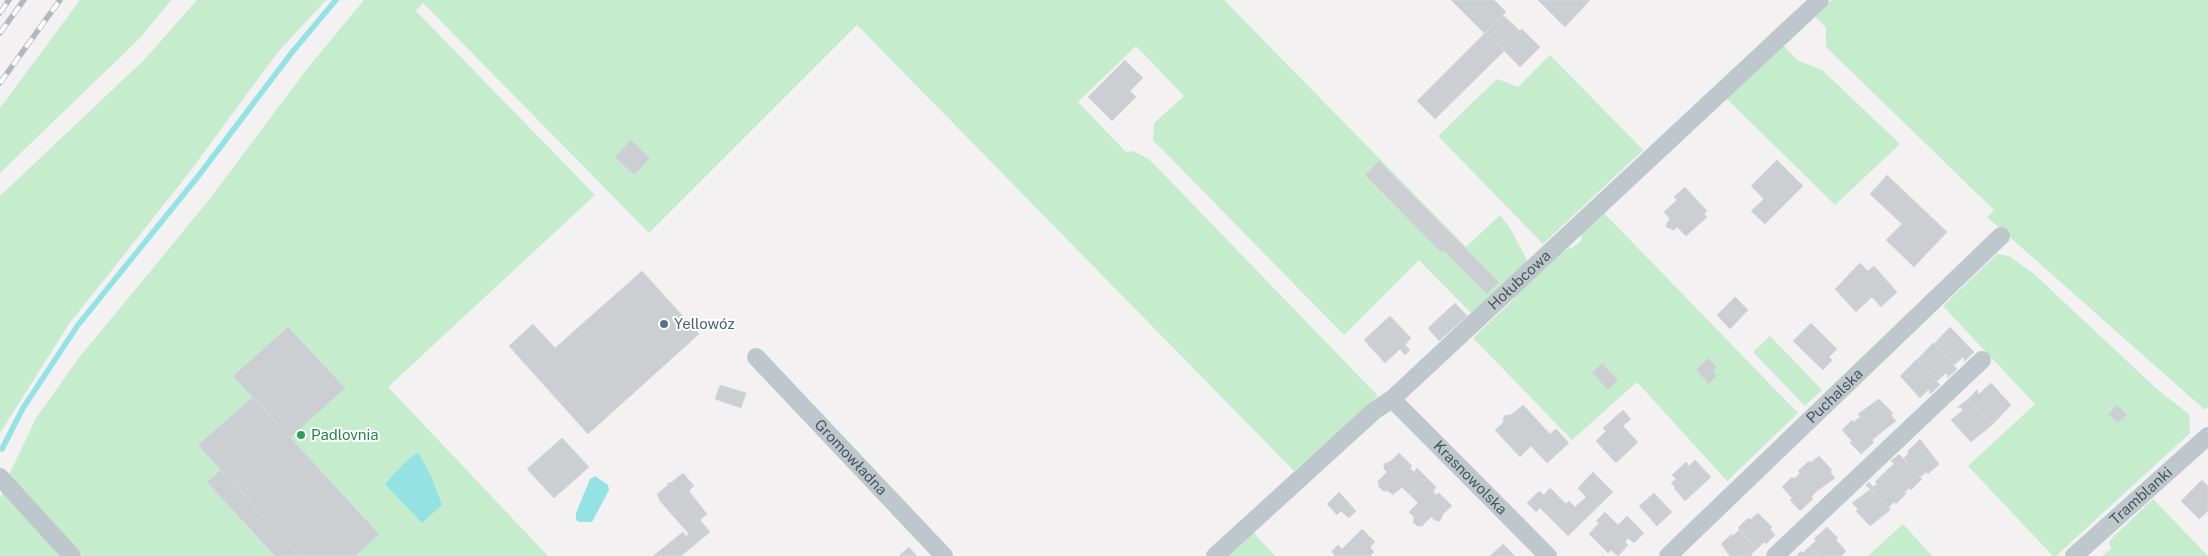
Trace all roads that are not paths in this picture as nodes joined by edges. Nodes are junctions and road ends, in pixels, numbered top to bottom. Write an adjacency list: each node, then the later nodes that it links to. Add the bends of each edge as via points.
1 (1820, 0): 5 (street, Hołubcowa)
2 (2001, 236): 12 (street, Puchalska)
3 (756, 358): 9 (street, Gromowładna)
4 (1982, 360): 13 (street)
5 (1392, 399): 10 (street, Hołubcowa, via 1374,411); 11 (street, Krasnowolska)
6 (2208, 436): 14 (street, Tramblanki)
7 (0, 477): 8 (street)
8 (72, 556)
9 (944, 556)
10 (1215, 556)
11 (1548, 556)
12 (1668, 556)
13 (1775, 556)
14 (2074, 556)

